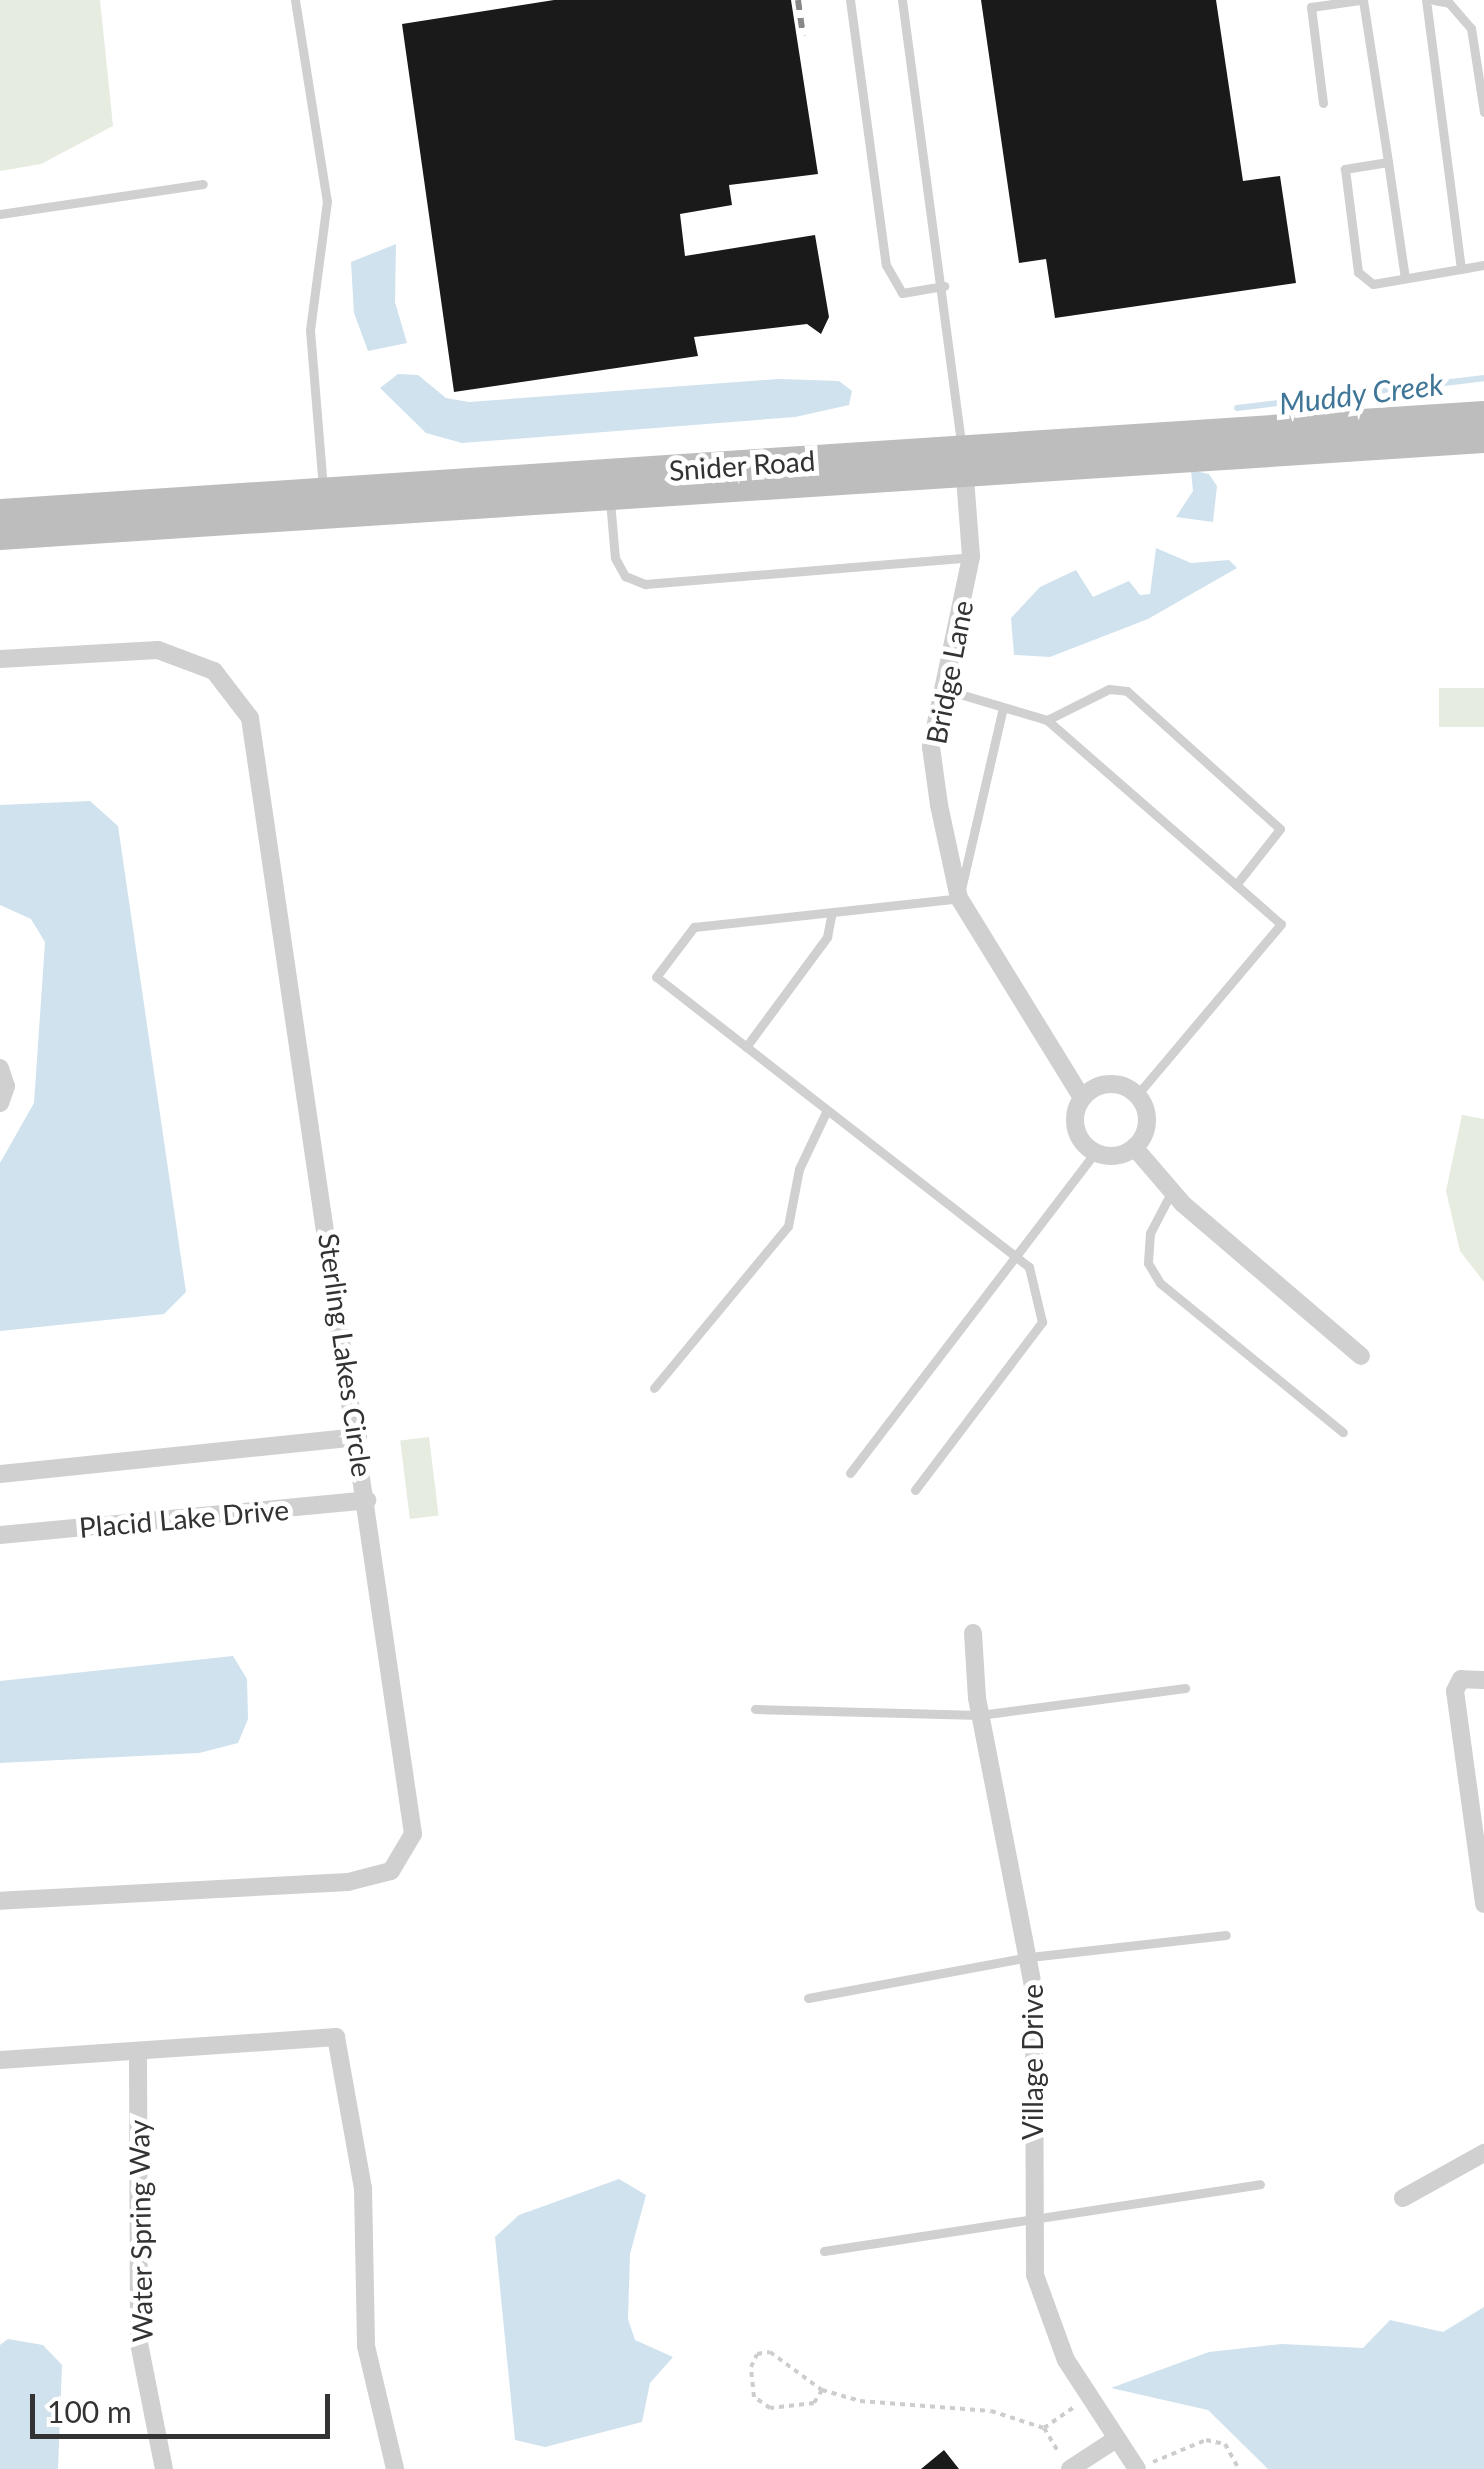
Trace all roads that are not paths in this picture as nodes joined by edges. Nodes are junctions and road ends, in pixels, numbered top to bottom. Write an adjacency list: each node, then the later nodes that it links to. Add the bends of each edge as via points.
1 (294, 0): 23 (lane, via 327,201 310,330)
2 (850, 0): 18 (lane, via 886,265 902,293)
3 (902, 0): 18 (lane)
4 (1361, 0): 7 (lane); 12 (lane)
5 (1426, 0): 16 (lane)
6 (1434, 0): 9 (lane, via 1449,3)
7 (1310, 4): 10 (lane)
8 (1484, 23): 9 (lane)
9 (1471, 28): 11 (lane)
10 (1323, 103)
11 (1484, 112)
12 (1388, 162): 17 (lane); 17 (lane, via 1345,169 1358,272 1372,284)
13 (203, 184): 14 (lane)
14 (0, 214)
15 (1484, 265): 16 (lane)
16 (1462, 270): 17 (lane)
17 (1405, 278)
18 (944, 286): 21 (lane)
19 (1484, 415): 21 (street, Snider Road)
20 (1484, 439): 21 (street, Snider Road)
21 (964, 462): 22 (street, Snider Road); 23 (street, Snider Road); 26 (street, Bridge Lane)
22 (610, 498): 23 (street, Snider Road); 26 (lane, via 615,558 625,576 646,584)
23 (324, 502): 24 (street, Snider Road); 25 (street, Snider Road)
24 (0, 513)
25 (0, 536)
26 (971, 557): 28 (street, Bridge Lane)
27 (0, 659): 47 (street, Sterling Lakes Circle, via 158,650 214,672 250,718)
28 (943, 689): 29 (lane); 32 (street, Bridge Lane, via 931,747)
29 (1004, 707): 30 (lane); 32 (lane)
30 (1047, 720): 31 (lane); 31 (lane, via 1108,689 1127,690 1280,829)
31 (1236, 885): 36 (lane, via 1282,924)
32 (959, 898): 33 (lane); 37 (street, Bridge Lane)
33 (832, 912): 34 (lane, via 826,936); 34 (lane, via 694,927 656,977)
34 (746, 1047): 39 (lane)
35 (0, 1068): 38 (street)
36 (1137, 1095): 37 (street, via 1109,1084); 40 (street, via 1147,1118)
37 (1082, 1098): 41 (street, Bridge Lane, via 1076,1130)
38 (0, 1104)
39 (827, 1110): 43 (lane); 45 (lane, via 798,1169 788,1226)
40 (1134, 1148): 41 (street); 42 (street)
41 (1095, 1152): 43 (lane)
42 (1172, 1191): 44 (street); 46 (lane, via 1150,1233 1148,1262 1160,1284)
43 (1015, 1256): 48 (lane); 50 (lane, via 1029,1267 1042,1322)
44 (1361, 1356)
45 (654, 1388)
46 (1343, 1432)
47 (358, 1438): 49 (street); 51 (street, Sterling Lakes Circle)
48 (850, 1473)
49 (0, 1474)
50 (915, 1490)
51 (368, 1500): 52 (street, Placid Lake Drive); 58 (street, Sterling Lakes Circle, via 413,1818 402,1861 348,1882)
52 (0, 1535)
53 (973, 1633): 57 (street, Village Drive)
54 (1484, 1680): 59 (street, via 1455,1682)
55 (1185, 1688): 57 (lane)
56 (755, 1710): 57 (lane)
57 (980, 1714): 61 (street, Village Drive)
58 (0, 1900)
59 (1484, 1904)
60 (1226, 1935): 61 (lane)
61 (1030, 1957): 62 (lane); 68 (street, Village Drive, via 1036,2095)
62 (808, 1998)
63 (138, 2051): 64 (street); 72 (street, Water Spring Way, via 139,2343); 73 (street, via 336,2037 363,2188 366,2346)
64 (0, 2060)
65 (1484, 2153): 67 (street)
66 (1260, 2184): 68 (lane)
67 (1403, 2198)
68 (1030, 2222): 69 (lane); 70 (street, Village Drive, via 1042,2304)
69 (824, 2251)
70 (1113, 2440): 71 (street); 74 (street, Village Drive)
71 (1072, 2468)
72 (164, 2469)
73 (395, 2469)
74 (1137, 2469)

